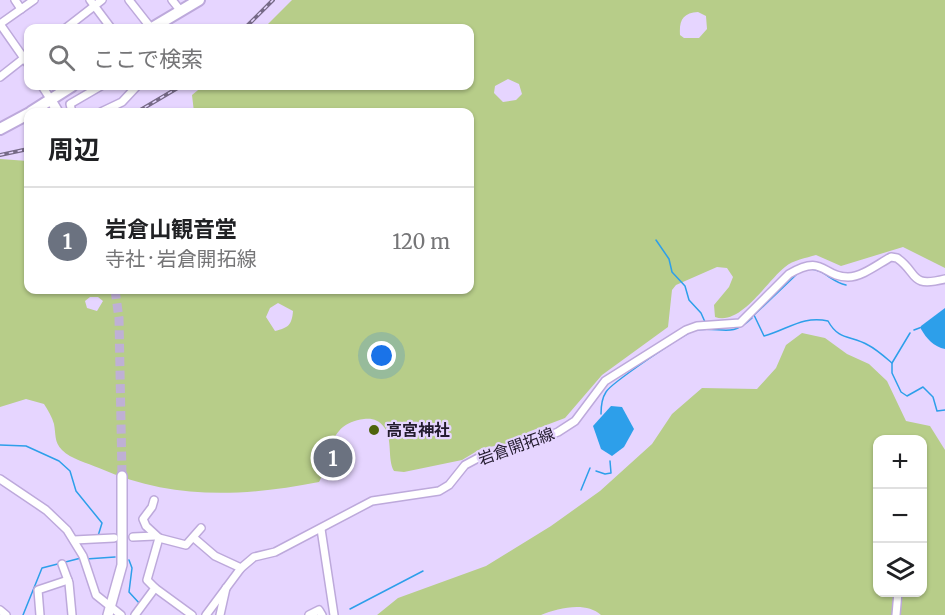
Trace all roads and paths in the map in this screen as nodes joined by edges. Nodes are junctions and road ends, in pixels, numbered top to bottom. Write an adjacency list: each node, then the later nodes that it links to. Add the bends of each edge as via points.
1 (15, 0): 8 (street)
2 (34, 0): 8 (street)
3 (102, 0): 7 (street)
4 (129, 0): 13 (street)
5 (172, 0): 9 (street)
6 (199, 0): 9 (main road)
7 (92, 3): 11 (street); 12 (street)
8 (21, 9): 10 (street)
9 (180, 10): 14 (main road)
10 (0, 24): 15 (street)
11 (72, 24)
12 (108, 24)
13 (149, 24)
14 (158, 24)
15 (24, 55)
16 (24, 61): 17 (street)
17 (0, 77)
18 (45, 90): 22 (street)
19 (66, 90): 22 (main road)
20 (94, 90): 25 (street, via 70,104)
21 (133, 90): 26 (street)
22 (51, 100): 23 (main road); 24 (main road)
23 (38, 108)
24 (56, 108)
25 (71, 108)
26 (109, 108)
27 (24, 116): 28 (main road)
28 (0, 129)
29 (945, 279): 34 (street, 岩倉開拓線, via 920,281 902,261 891,257 853,276 840,276 813,266 798,269 740,323 686,330 605,381 575,421 558,432 515,450 480,457 465,465 439,491 372,501)
30 (122, 476): 47 (main road, via 122,565)
31 (0, 479): 39 (street, via 46,510)
32 (154, 500): 36 (street, via 143,519)
33 (201, 528): 38 (street)
34 (321, 529): 41 (street, 岩倉開拓線, via 275,552 254,557); 58 (street)
35 (133, 537): 36 (street)
36 (157, 537): 38 (street, via 186,545); 43 (street, via 147,580)
37 (114, 538): 39 (street)
38 (194, 538): 41 (street, via 215,556)
39 (74, 540): 47 (street, via 96,595)
40 (62, 564): 42 (street)
41 (241, 568): 44 (street, 岩倉開拓線)
42 (68, 580): 49 (street, via 38,590); 50 (street)
43 (155, 588): 52 (street); 53 (street)
44 (226, 588): 54 (street, 岩倉開拓線); 55 (street)
45 (898, 597): 59 (street)
46 (0, 610): 48 (street)
47 (110, 611): 51 (street)
48 (6, 615)
49 (40, 615)
50 (72, 615)
51 (121, 615)
52 (135, 615)
53 (192, 615)
54 (206, 615)
55 (220, 615)
56 (309, 615): 57 (street, via 319,610)
57 (322, 615)
58 (334, 615)
59 (896, 615)

